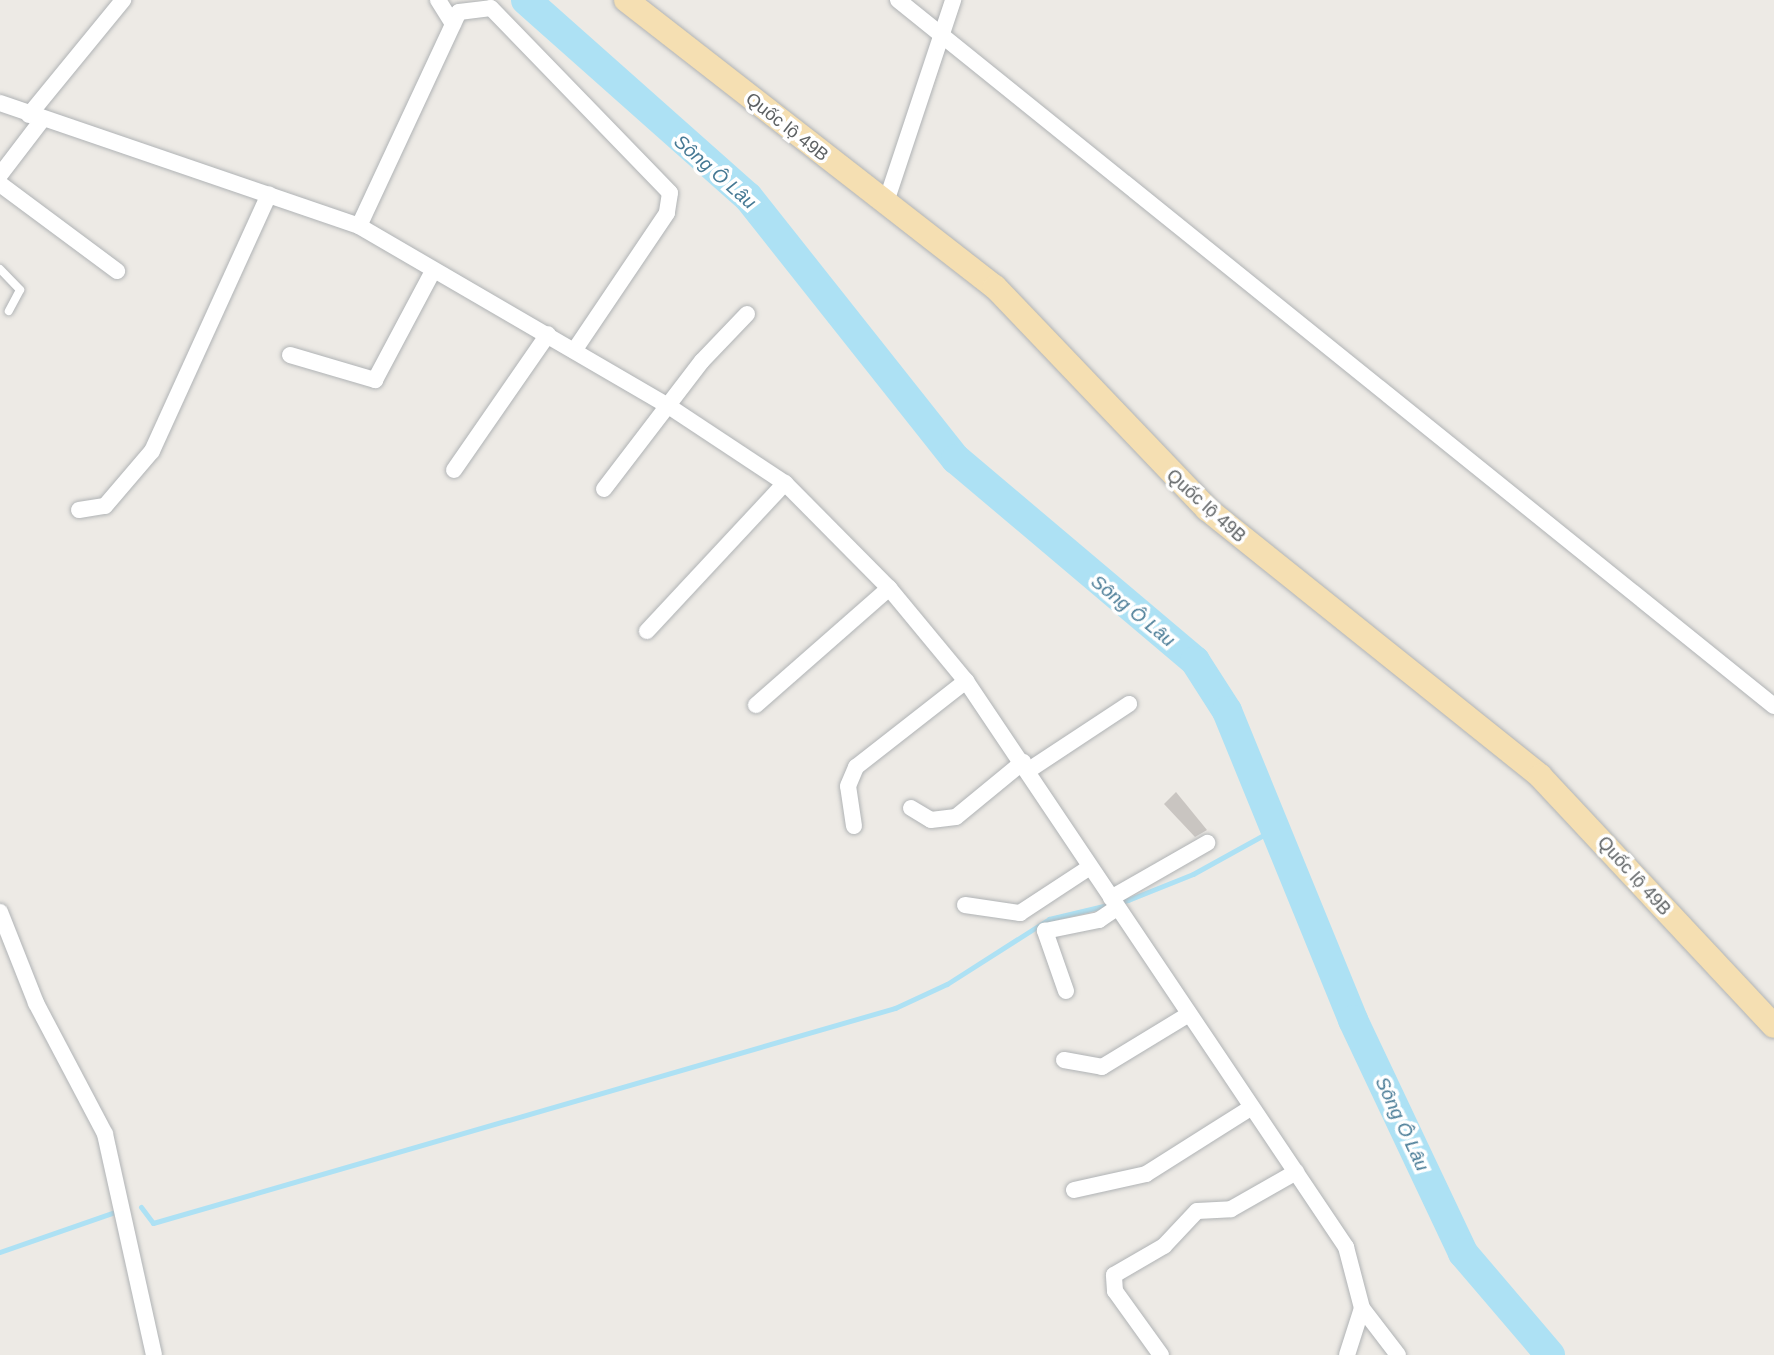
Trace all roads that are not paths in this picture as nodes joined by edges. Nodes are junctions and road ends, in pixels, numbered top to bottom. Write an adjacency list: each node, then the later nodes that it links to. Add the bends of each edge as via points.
1 (123, 0): 9 (street)
2 (438, 0): 6 (street)
3 (626, 0): 13 (main road, Quốc lộ 49B)
4 (898, 0): 7 (street)
5 (953, 0): 7 (street)
6 (453, 24): 14 (street); 21 (street, via 466,8 491,8 668,186 667,213)
7 (941, 35): 13 (street); 33 (street)
8 (0, 103): 9 (street)
9 (36, 118): 10 (street); 12 (street)
10 (0, 174)
11 (0, 184): 16 (street)
12 (269, 194): 14 (street); 27 (street, via 152,451 105,506)
13 (885, 205): 44 (main road, Quốc lộ 49B, via 995,287 1207,509 1540,776)
14 (359, 226): 17 (street)
15 (0, 269): 18 (lane, via 20,290)
16 (117, 271)
17 (433, 271): 20 (street); 22 (street, via 374,380)
18 (9, 311)
19 (747, 314): 23 (street, via 702,361)
20 (548, 334): 21 (street); 24 (street)
21 (575, 351): 23 (street)
22 (290, 355)
23 (670, 407): 25 (street); 26 (street)
24 (454, 470)
25 (785, 483): 28 (street); 29 (street)
26 (604, 489)
27 (79, 510)
28 (889, 588): 30 (street); 32 (street)
29 (647, 631)
30 (966, 681): 34 (street); 36 (street, via 856,767 848,786)
31 (1129, 704): 34 (street)
32 (756, 705)
33 (1774, 706)
34 (1026, 766): 35 (street, via 956,817 931,820); 38 (street)
35 (912, 808)
36 (854, 826)
37 (1207, 843): 39 (street)
38 (1090, 867): 39 (street); 40 (street, via 1020,913)
39 (1114, 903): 42 (street, via 1099,920 1045,931); 43 (street)
40 (965, 905)
41 (0, 912): 50 (street, via 36,1003 105,1134)
42 (1066, 991)
43 (1189, 1013): 45 (street, via 1102,1067); 46 (street)
44 (1774, 1026)
45 (1064, 1060)
46 (1252, 1107): 47 (street); 48 (street, via 1146,1174)
47 (1296, 1172): 49 (street, via 1346,1247); 51 (street, via 1231,1209 1197,1211 1164,1246 1114,1275 1115,1291)
48 (1074, 1190)
49 (1362, 1308): 52 (street); 53 (street)
50 (154, 1355)
51 (1161, 1355)
52 (1347, 1355)
53 (1398, 1355)

